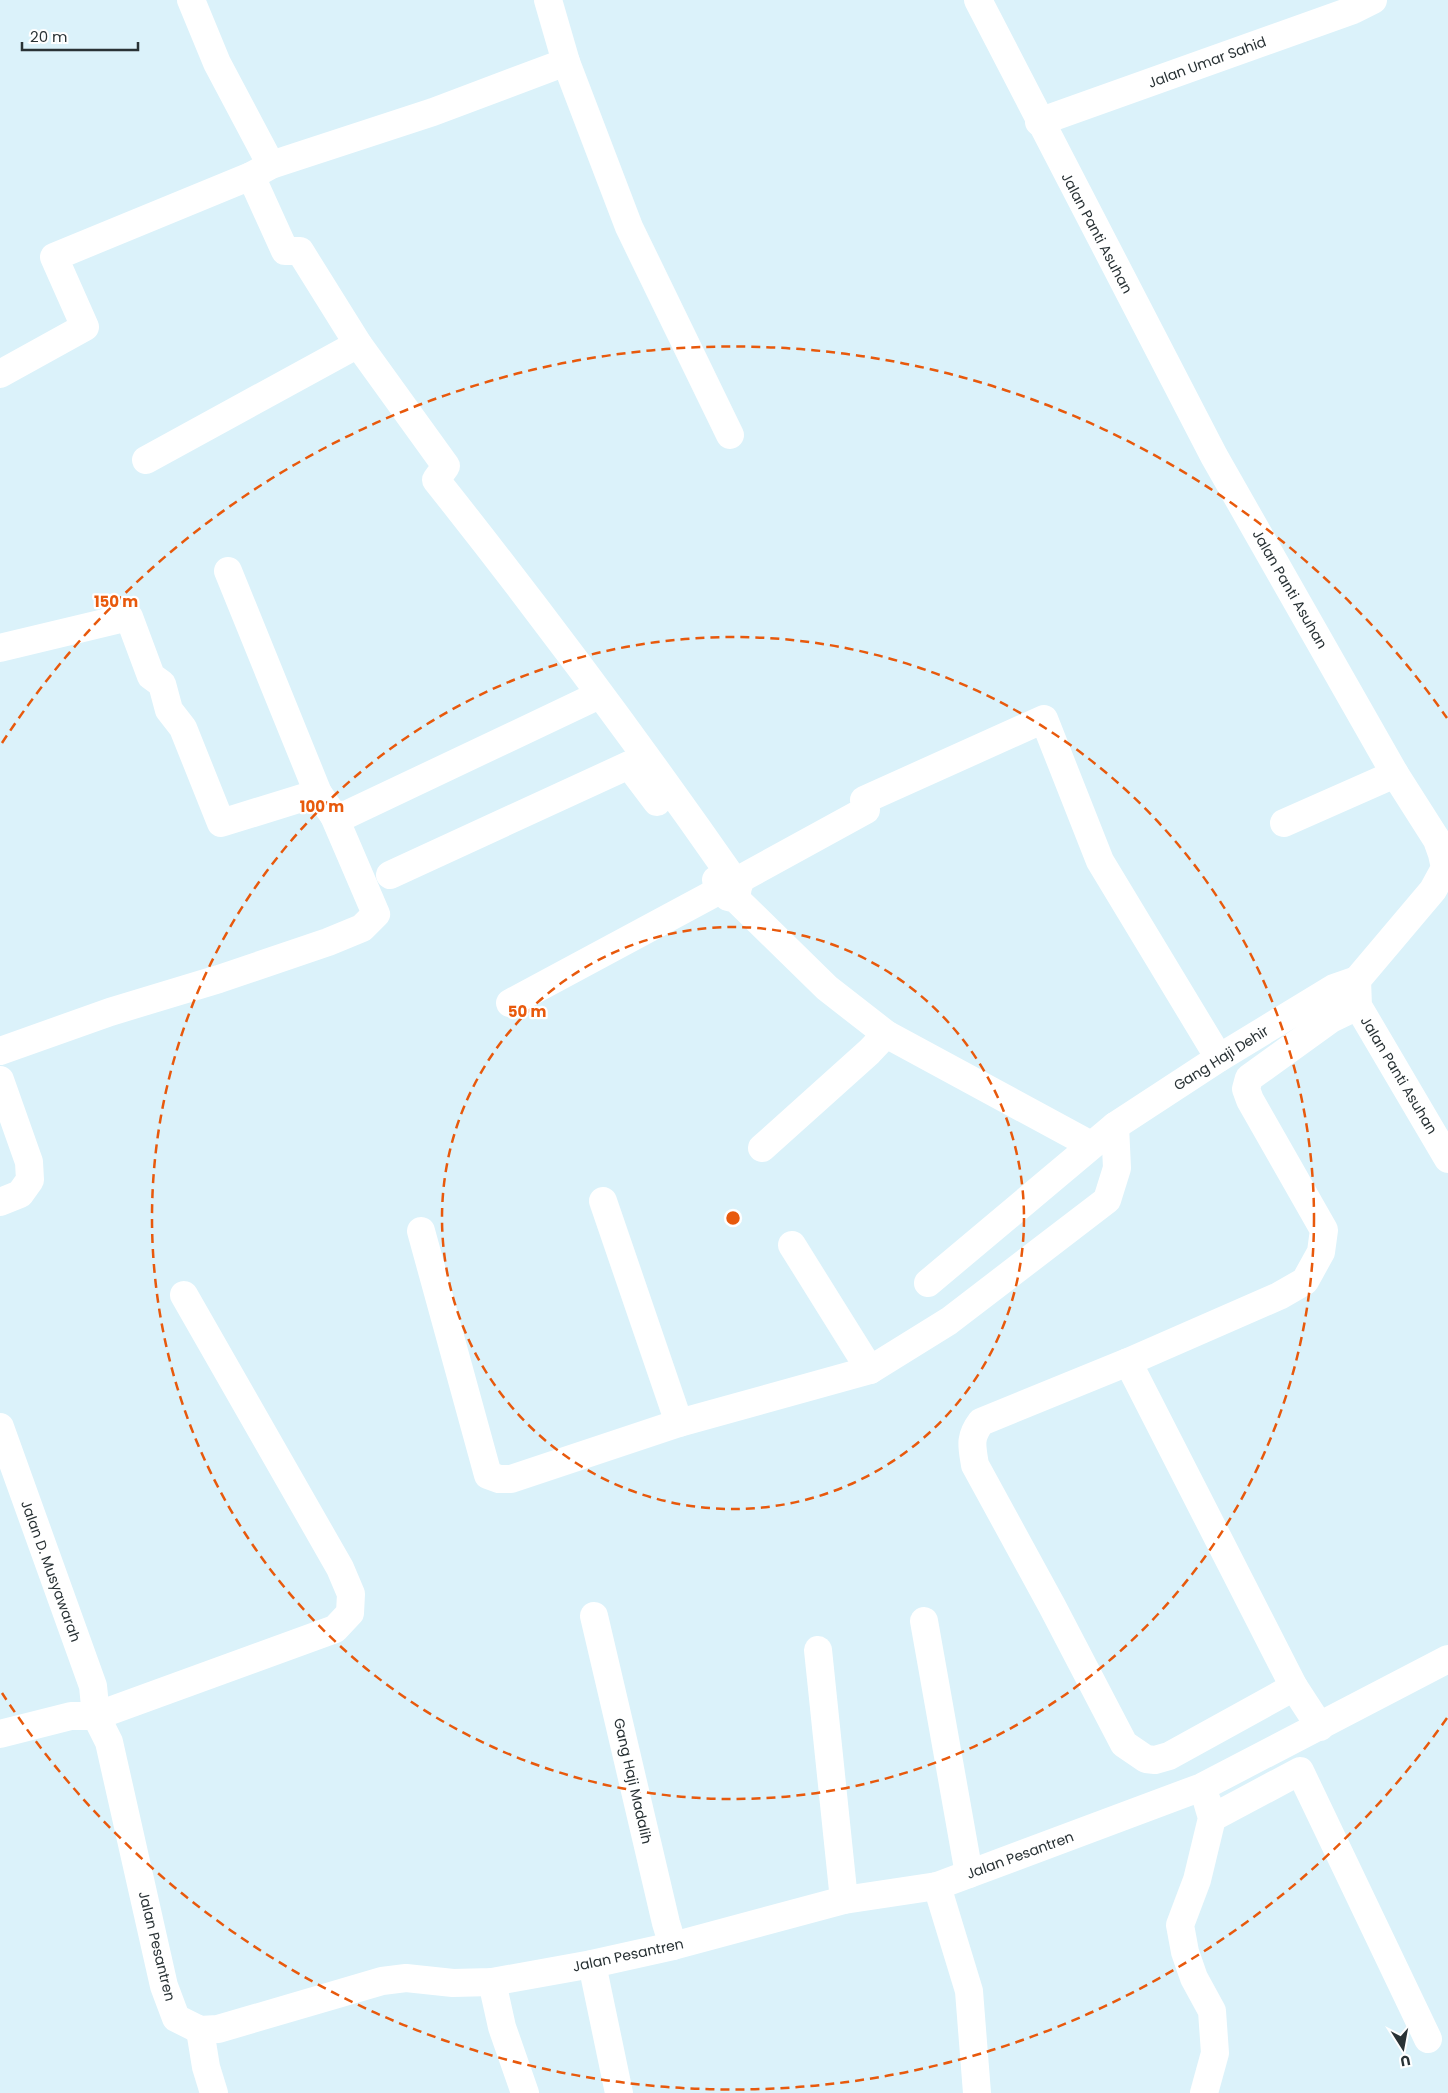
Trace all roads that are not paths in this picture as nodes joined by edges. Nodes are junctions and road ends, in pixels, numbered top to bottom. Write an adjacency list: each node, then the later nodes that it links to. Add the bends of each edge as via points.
1 (191, 0): 7 (street)
2 (548, 0): 5 (street)
3 (978, 0): 6 (street, Jalan Panti Asuhan)
4 (1373, 0): 6 (street, Jalan Umar Sahid, via 1353,10)
5 (566, 62): 7 (street); 10 (street, via 629,227)
6 (1039, 122): 15 (street, Jalan Panti Asuhan, via 1214,456)
7 (261, 171): 8 (street, via 285,251 300,251); 9 (street, via 54,257 85,327)
8 (358, 344): 11 (street); 14 (street, via 446,466 436,480)
9 (0, 374)
10 (730, 435)
11 (146, 460)
12 (228, 572): 16 (street)
13 (0, 648): 16 (street, via 129,617 151,676 162,684 169,710 183,728 221,823)
14 (599, 695): 17 (street, via 348,814); 21 (street, via 648,758)
15 (1396, 774): 18 (street); 19 (street, Jalan Panti Asuhan, via 1437,840)
16 (318, 793): 17 (street)
17 (334, 816): 25 (street, via 376,914 362,928)
18 (1284, 823)
19 (1446, 867): 22 (street, Jalan Panti Asuhan, via 1433,890)
20 (390, 875): 21 (street, via 629,765)
21 (732, 892): 23 (street); 24 (street, via 827,988); 26 (street, via 742,878 866,810 864,800 1044,719 1100,861)
22 (1358, 993): 26 (street, Gang Haji Dehir, via 1334,988); 31 (street, Jalan Panti Asuhan); 38 (street, via 1331,1019 1249,1078 1246,1089 1324,1230 1321,1252 1305,1281 1279,1296)
23 (510, 1003)
24 (886, 1034): 29 (street); 30 (street)
25 (0, 1051)
26 (1219, 1058): 28 (street, Gang Haji Dehir)
27 (0, 1080): 33 (street, via 29,1162 30,1180 20,1194)
28 (1115, 1126): 29 (street, Gang Haji Dehir); 39 (street, via 1117,1168 1107,1200 949,1321)
29 (1091, 1145): 36 (street, Gang Haji Dehir)
30 (762, 1148)
31 (1448, 1158)
32 (604, 1201): 40 (street)
33 (0, 1202)
34 (421, 1231): 40 (street, via 488,1475 511,1480)
35 (792, 1245): 39 (street)
36 (928, 1283)
37 (184, 1295): 47 (street, via 340,1568 352,1594 350,1613 335,1629)
38 (1128, 1362): 46 (street); 46 (street, via 981,1422 973,1433 975,1465 1124,1744 1146,1759 1169,1756)
39 (870, 1370): 40 (street)
40 (679, 1423)
41 (0, 1427): 47 (street, Jalan D. Musyawarah, via 93,1686)
42 (594, 1616): 55 (street, Gang Haji Madalih)
43 (924, 1621): 52 (street)
44 (818, 1650): 54 (street)
45 (1448, 1659): 48 (street, Jalan Pesantren)
46 (1294, 1687): 48 (street)
47 (96, 1716): 49 (street, via 71,1716); 58 (street, Jalan Pesantren, via 110,1742 164,1986 176,2018)
48 (1320, 1727): 50 (street, Jalan Pesantren)
49 (0, 1734)
50 (1202, 1787): 51 (street); 52 (street, Jalan Pesantren)
51 (1212, 1818): 59 (street, via 1300,1771); 64 (street, via 1197,1880 1180,1924 1194,1978 1212,2011 1216,2053)
52 (969, 1874): 53 (street, Jalan Pesantren)
53 (937, 1886): 54 (street, Jalan Pesantren); 63 (street, via 969,1991)
54 (844, 1900): 55 (street, Jalan Pesantren)
55 (674, 1946): 56 (street, Jalan Pesantren)
56 (592, 1964): 57 (street, Jalan Pesantren); 62 (street)
57 (492, 1982): 58 (street, Jalan Pesantren, via 452,1983 406,1978 382,1981 218,2029); 61 (street, via 502,2027)
58 (200, 2030): 60 (street)
59 (1428, 2040)
60 (214, 2093)
61 (525, 2093)
62 (619, 2093)
63 (977, 2093)
64 (1204, 2093)

